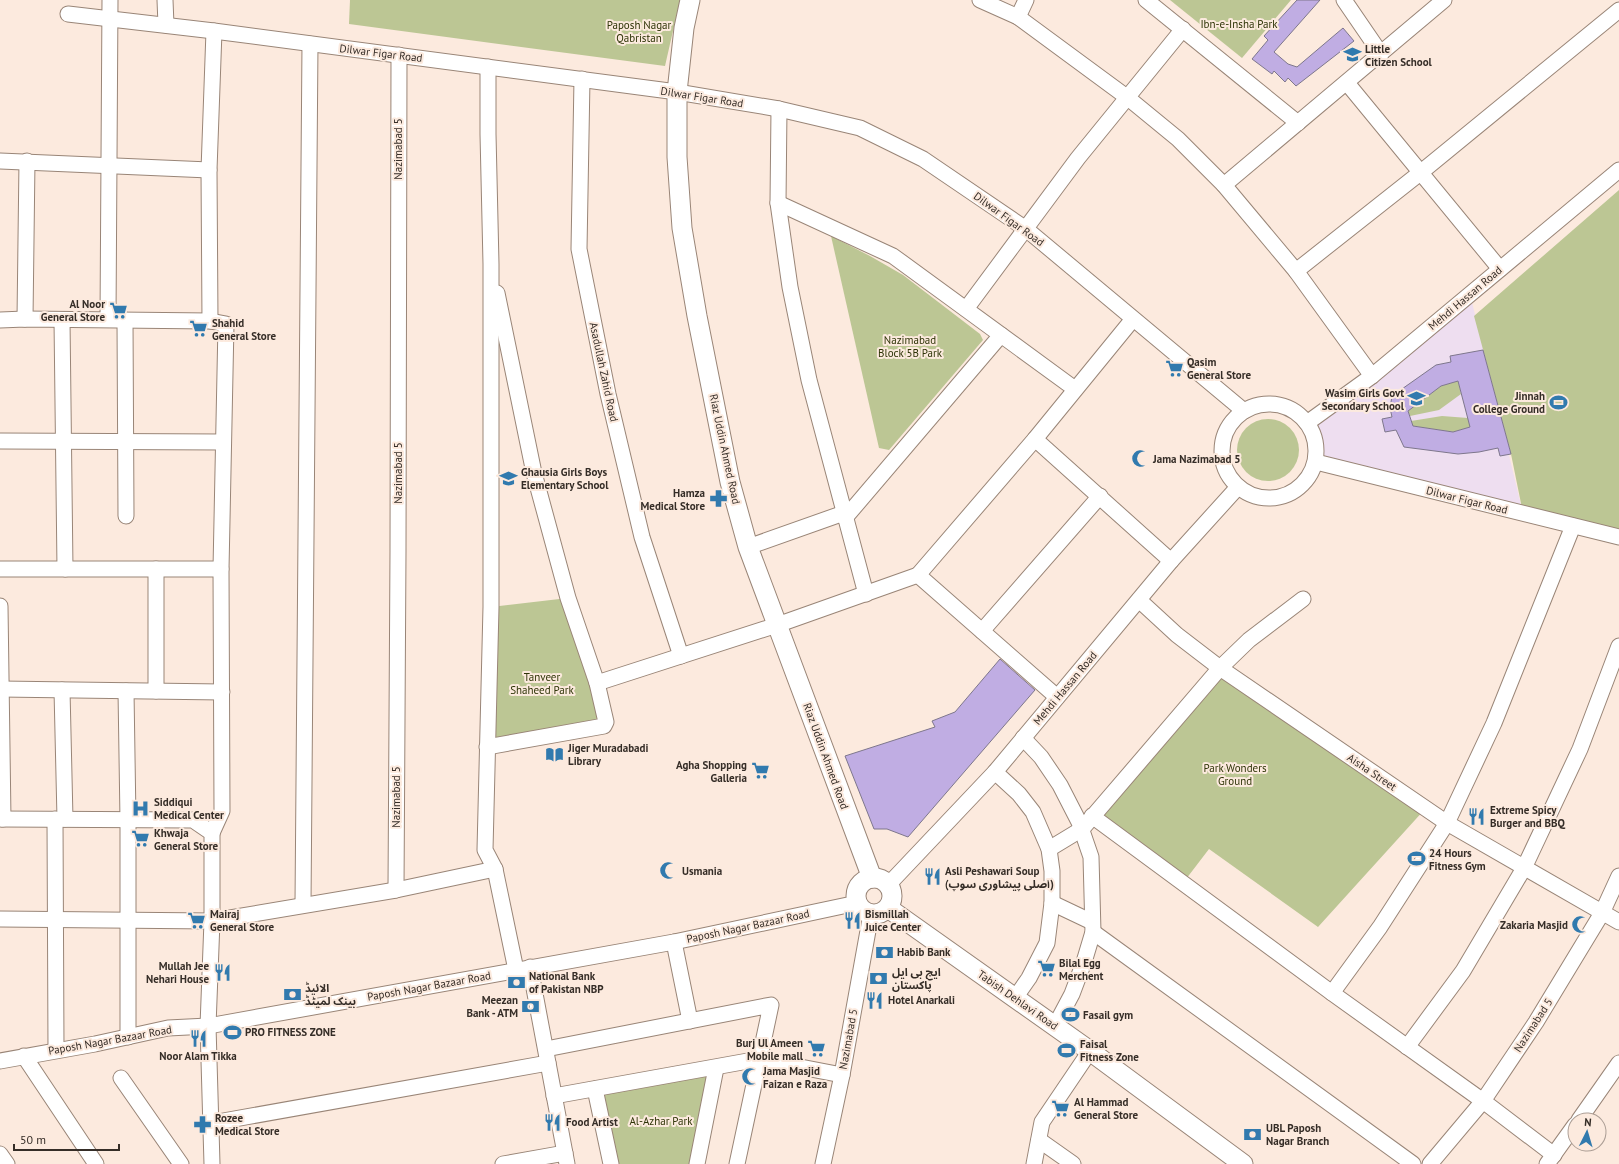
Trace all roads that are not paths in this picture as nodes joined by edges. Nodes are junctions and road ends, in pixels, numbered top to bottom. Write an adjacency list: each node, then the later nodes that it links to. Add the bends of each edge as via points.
1 (110, 0): 12 (street)
2 (165, 0): 13 (street)
3 (690, 0): 22 (main road, Riaz Uddin Ahmed Road, via 684,28)
4 (980, 0): 11 (street)
5 (1026, 0): 11 (street)
6 (1146, 0): 14 (street)
7 (1344, 0): 17 (street)
8 (1444, 0): 17 (street)
9 (1619, 10): 31 (street)
10 (68, 14): 12 (street, Dilwar Figar Road)
11 (1018, 17): 23 (street)
12 (110, 18): 13 (street, Dilwar Figar Road); 28 (street)
13 (166, 25): 15 (street, Dilwar Figar Road)
14 (1183, 29): 23 (street); 25 (street)
15 (214, 31): 16 (street, Dilwar Figar Road); 29 (street)
16 (310, 44): 18 (street, Dilwar Figar Road); 104 (street)
17 (1381, 54): 21 (street)
18 (398, 55): 19 (street, Dilwar Figar Road); 102 (street, Nazimabad 5)
19 (488, 67): 20 (street, Dilwar Figar Road); 35 (street)
20 (582, 79): 22 (street, Dilwar Figar Road); 78 (street, Asadullah Zahid Road, via 579,249 608,394 642,536)
21 (1347, 83): 25 (street); 31 (street)
22 (677, 92): 24 (street, Dilwar Figar Road); 63 (main road, Riaz Uddin Ahmed Road, via 682,228 730,482)
23 (1128, 98): 32 (street, via 1178,139); 34 (street, via 1078,158)
24 (779, 109): 33 (street); 34 (street, Dilwar Figar Road, via 867,131 923,159)
25 (1298, 123): 32 (street)
26 (0, 160): 27 (street)
27 (27, 161): 28 (street); 39 (street)
28 (108, 165): 29 (street); 40 (street)
29 (209, 170): 45 (street)
30 (1619, 170): 36 (street, Mehdi Hassan Road)
31 (1420, 173): 36 (street); 37 (street)
32 (1224, 185): 37 (street)
33 (778, 203): 38 (street, via 893,256); 60 (street, via 790,287 809,380)
34 (1026, 229): 38 (street); 41 (street, Dilwar Figar Road)
35 (491, 264): 80 (street, via 534,473 568,598); 88 (street, via 491,607)
36 (1500, 269): 47 (street, Mehdi Hassan Road)
37 (1296, 271): 47 (street)
38 (966, 310): 46 (street)
39 (25, 319): 42 (street); 43 (street)
40 (108, 319): 43 (street); 44 (street)
41 (1133, 319): 48 (street); 49 (street, Dilwar Figar Road)
42 (0, 320)
43 (62, 320): 53 (street)
44 (125, 320): 45 (street); 54 (street)
45 (210, 321): 55 (street, via 226,324)
46 (1001, 335): 48 (street); 60 (street)
47 (1372, 376): 50 (street, Mehdi Hassan Road)
48 (1075, 389): 51 (street)
49 (1244, 411): 50 (street, via 1257,405 1285,406 1295,411); 57 (street, via 1226,432 1222,448 1222,458 1228,474)
50 (1307, 423): 56 (street, via 1315,437)
51 (1035, 439): 58 (street); 69 (street)
52 (0, 441): 53 (street)
53 (63, 441): 54 (street); 67 (street)
54 (126, 441): 55 (street); 59 (street)
55 (223, 442): 65 (street)
56 (1316, 462): 57 (street, via 1307,480 1295,491 1282,497 1266,498 1250,494); 61 (street, Dilwar Figar Road)
57 (1238, 487): 64 (street, Mehdi Hassan Road)
58 (1100, 496): 64 (street); 76 (street)
59 (126, 516)
60 (844, 516): 63 (street); 70 (street)
61 (1573, 526): 62 (street, Dilwar Figar Road); 94 (street, via 1494,723)
62 (1619, 537)
63 (748, 547): 75 (main road, Riaz Uddin Ahmed Road)
64 (1171, 561): 72 (street, Mehdi Hassan Road)
65 (221, 568): 68 (street); 85 (street)
66 (0, 569): 67 (street)
67 (65, 569): 68 (street)
68 (156, 569): 84 (street)
69 (918, 575): 70 (street); 76 (street)
70 (866, 594): 75 (street)
71 (1303, 599): 79 (street, via 1249,640)
72 (1139, 600): 79 (street, Aisha Street, via 1177,635); 86 (street, Mehdi Hassan Road)
73 (0, 606): 74 (street)
74 (0, 613): 81 (street)
75 (778, 625): 78 (street); 101 (main road, Riaz Uddin Ahmed Road)
76 (982, 631): 86 (street)
77 (1619, 646): 98 (street, via 1580,749)
78 (681, 656): 80 (street)
79 (1220, 668): 90 (street); 94 (street, Aisha Street)
80 (597, 683): 88 (street, via 606,722 604,726)
81 (1, 689): 82 (street); 91 (street)
82 (62, 690): 83 (street); 92 (street)
83 (126, 691): 84 (street); 93 (street)
84 (156, 691): 85 (street)
85 (222, 692): 96 (street, via 222,811)
86 (1057, 696): 87 (street, Mehdi Hassan Road)
87 (1023, 738): 89 (street, Mehdi Hassan Road); 95 (street, via 1041,757 1060,785)
88 (487, 746): 99 (street, via 485,850)
89 (995, 772): 97 (street, via 1019,794 1033,812); 101 (street, Mehdi Hassan Road)
90 (1092, 816): 95 (street); 115 (street)
91 (2, 819): 92 (street)
92 (60, 819): 93 (street); 108 (street)
93 (128, 820): 96 (street, via 193,820); 109 (street)
94 (1447, 823): 98 (street, Aisha Street); 115 (street, via 1380,927)
95 (1082, 829): 97 (street); 112 (street, via 1091,857)
96 (212, 833): 110 (street)
97 (1049, 849): 103 (street)
98 (1524, 868): 106 (street, Aisha Street); 121 (street, via 1463,971)
99 (495, 869): 102 (street); 114 (street)
100 (1619, 876): 106 (street, Nazimabad 5)
101 (880, 882): 105 (main road, Riaz Uddin Ahmed Road, via 892,896); 105 (main road, via 866,880 858,887 856,898)
102 (396, 890): 104 (street)
103 (1052, 903): 112 (street); 116 (street, via 1047,943 1029,978)
104 (303, 905): 110 (street)
105 (872, 908): 113 (street, Paposh Nagar Bazaar Road); 116 (main road, Tabish Dehlavi Road); 130 (street, Nazimabad 5)
106 (1602, 913): 111 (street, Aisha Street); 134 (street, Nazimabad 5, via 1536,1022)
107 (0, 919): 108 (street)
108 (55, 919): 109 (street); 122 (street)
109 (128, 920): 110 (street); 120 (street)
110 (212, 921): 118 (street)
111 (1619, 922)
112 (1092, 927): 119 (street, via 1084,962 1072,994); 154 (street)
113 (674, 942): 114 (street, Paposh Nagar Bazaar Road); 117 (street)
114 (523, 969): 118 (street, Paposh Nagar Bazaar Road); 125 (street)
115 (1332, 993): 121 (street)
116 (1015, 998): 119 (main road, Tabish Dehlavi Road)
117 (690, 1020): 125 (street); 126 (street, via 771,1005)
118 (208, 1026): 120 (street, Paposh Nagar Bazaar Road, via 168,1028); 136 (street)
119 (1055, 1026): 123 (main road, Tabish Dehlavi Road)
120 (128, 1036): 122 (street, Paposh Nagar Bazaar Road)
121 (1407, 1046): 134 (street)
122 (56, 1050): 124 (street, Paposh Nagar Bazaar Road)
123 (1090, 1051): 138 (street, via 1042,1122); 153 (main road, Tabish Dehlavi Road)
124 (24, 1056): 127 (street, Paposh Nagar Bazaar Road); 143 (street)
125 (547, 1056): 133 (street); 136 (street)
126 (759, 1059): 129 (street); 130 (street); 149 (street)
127 (0, 1061)
128 (1619, 1063): 135 (street)
129 (716, 1068): 132 (street); 148 (street)
130 (842, 1075): 150 (street, Nazimabad 5)
131 (121, 1078): 144 (street)
132 (595, 1089): 133 (street); 147 (street)
133 (554, 1096): 140 (street)
134 (1483, 1101): 141 (street); 155 (street, Nazimabad 5)
135 (1585, 1112)
136 (212, 1123): 145 (street)
137 (1567, 1137): 141 (street)
138 (1039, 1140): 151 (street); 152 (street)
139 (0, 1154): 142 (street)
140 (566, 1159): 146 (street)
141 (1550, 1160)
142 (7, 1164)
143 (96, 1164)
144 (180, 1164)
145 (212, 1164)
146 (503, 1164)
147 (611, 1164)
148 (697, 1164)
149 (737, 1164)
150 (823, 1164)
151 (1034, 1164)
152 (1073, 1164)
153 (1243, 1164)
154 (1413, 1164)
155 (1430, 1164)

